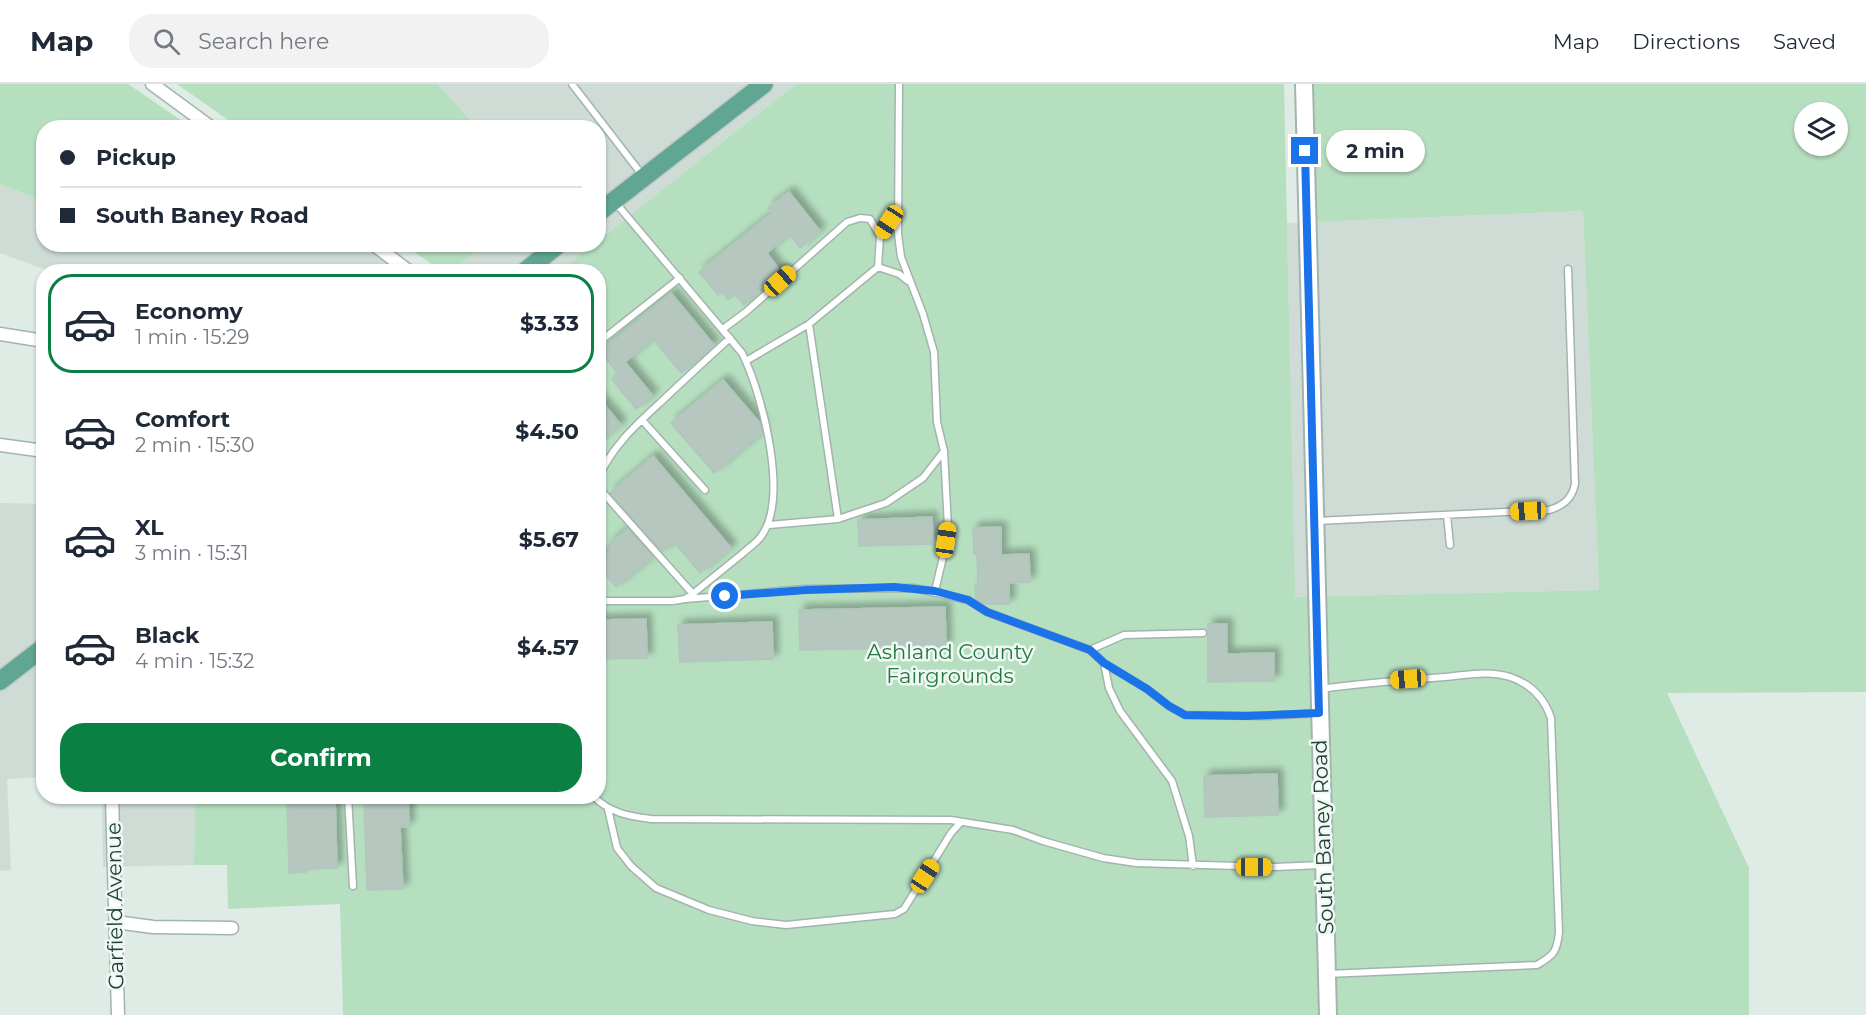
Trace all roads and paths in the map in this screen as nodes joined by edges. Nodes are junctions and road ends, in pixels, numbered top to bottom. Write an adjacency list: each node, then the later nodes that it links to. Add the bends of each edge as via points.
1 (152, 84): 6 (street)
2 (572, 84): 7 (lane)
3 (764, 84): 9 (main road)
4 (899, 84): 12 (lane)
5 (1304, 84): 38 (street, South Baney Road)
6 (201, 120)
7 (600, 120)
8 (606, 127): 9 (lane)
9 (645, 177): 10 (main road)
10 (614, 201): 11 (main road); 20 (lane)
11 (606, 207)
12 (899, 207): 13 (lane); 21 (lane, via 901,258)
13 (880, 236): 18 (lane); 23 (lane, via 870,219 847,222)
14 (384, 252): 16 (street)
15 (549, 252): 17 (main road)
16 (399, 264)
17 (534, 264)
18 (878, 267): 21 (lane, via 899,274); 22 (lane)
19 (1568, 269): 36 (lane, via 1573,493 1560,507 1549,510)
20 (680, 278): 23 (lane); 25 (lane)
21 (910, 284): 32 (lane, via 934,352 937,422)
22 (809, 324): 28 (lane); 37 (lane)
23 (723, 329): 26 (lane)
24 (0, 333): 27 (street)
25 (606, 337)
26 (730, 338): 28 (lane); 29 (lane)
27 (36, 340)
28 (746, 361): 39 (lane, via 759,394 768,438 773,502)
29 (642, 420): 33 (lane, via 614,449); 34 (lane)
30 (0, 445): 31 (street)
31 (36, 450)
32 (944, 451): 37 (lane, via 923,478 886,503); 41 (lane, via 948,527)
33 (606, 464)
34 (705, 490)
35 (606, 496): 42 (lane)
36 (1447, 515): 38 (lane); 40 (lane)
37 (838, 519): 39 (lane)
38 (1315, 521): 50 (street, South Baney Road)
39 (769, 525): 42 (lane, via 760,538)
40 (1450, 546)
41 (935, 591): 43 (lane, via 894,587); 46 (lane, via 968,600 987,612)
42 (693, 594): 43 (lane)
43 (685, 599): 44 (lane)
44 (606, 601)
45 (1203, 633): 46 (lane, via 1124,635)
46 (1090, 650): 48 (lane)
47 (36, 653): 49 (main road)
48 (1104, 663): 51 (lane, via 1185,715); 58 (lane, via 1109,688 1120,711 1172,782 1189,836)
49 (0, 681)
50 (1318, 689): 51 (street, South Baney Road); 62 (lane, via 1491,673 1514,679 1537,692 1551,718 1559,932 1558,946 1551,957 1537,965)
51 (1319, 713): 57 (street, South Baney Road)
52 (112, 804): 60 (street, Garfield Avenue)
53 (348, 804): 59 (lane)
54 (602, 804): 55 (lane)
55 (608, 809): 56 (lane, via 624,816 651,819); 56 (lane, via 617,848 630,866 656,888 709,910 786,925 895,914 904,909)
56 (961, 822): 58 (lane, via 1013,830 1103,858)
57 (1324, 865): 58 (lane); 62 (street, South Baney Road)
58 (1193, 866)
59 (353, 886)
60 (116, 922): 61 (street, via 153,927); 63 (street, Garfield Avenue)
61 (232, 928)
62 (1327, 974): 64 (street, South Baney Road)
63 (118, 1015)
64 (1328, 1015)

